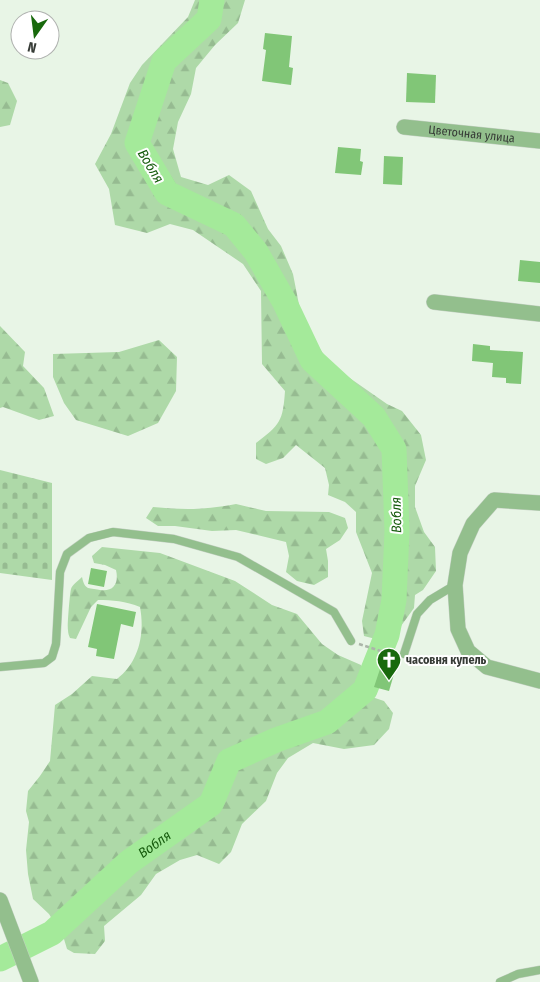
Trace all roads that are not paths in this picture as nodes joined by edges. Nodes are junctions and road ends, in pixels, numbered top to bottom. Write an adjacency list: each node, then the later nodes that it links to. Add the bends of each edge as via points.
1 (404, 127): 2 (street, Цветочная улица)
2 (540, 141)
3 (434, 302): 4 (street)
4 (540, 314)
5 (540, 503): 6 (street, via 494,500 473,524 460,553)
6 (455, 585): 8 (lane, via 430,600 417,614); 10 (street, via 458,629 468,650 487,667)
7 (351, 641): 9 (lane, via 334,612 238,557 174,540 113,532 89,538 67,554 60,572 56,644 52,656 44,663)
8 (404, 654)
9 (0, 667)
10 (540, 681)
11 (1, 902): 13 (street)
12 (540, 970): 14 (lane)
13 (31, 982)
14 (500, 982)

